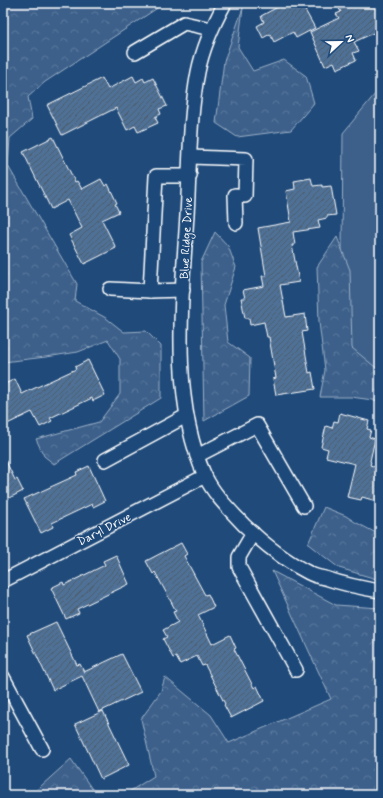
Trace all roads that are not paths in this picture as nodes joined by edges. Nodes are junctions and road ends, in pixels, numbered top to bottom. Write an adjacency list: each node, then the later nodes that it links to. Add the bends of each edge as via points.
1 (225, 3): 2 (street, Blue Ridge Drive)
2 (211, 29): 3 (street, via 184,23); 4 (street, Blue Ridge Drive, via 198,71 192,120)
3 (135, 52)
4 (191, 157): 5 (street, Blue Ridge Drive); 6 (street, via 246,159 245,196 235,195)
5 (190, 176): 8 (street, Blue Ridge Drive); 9 (street, via 156,176)
6 (236, 223)
7 (110, 289): 9 (street)
8 (183, 290): 9 (street); 10 (street, Blue Ridge Drive, via 182,379)
9 (150, 291)
10 (186, 416): 11 (street, Blue Ridge Drive); 12 (street)
11 (198, 456): 13 (street, Blue Ridge Drive); 14 (street, via 258,425)
12 (106, 460)
13 (205, 476): 15 (street, Blue Ridge Drive, via 217,495); 16 (street, Daryl Drive)
14 (304, 506)
15 (253, 533): 17 (street, Blue Ridge Drive, via 309,574 350,586); 18 (street, via 239,557 239,567)
16 (3, 581)
17 (380, 591)
18 (296, 670)
19 (3, 677): 20 (street)
20 (42, 749)

